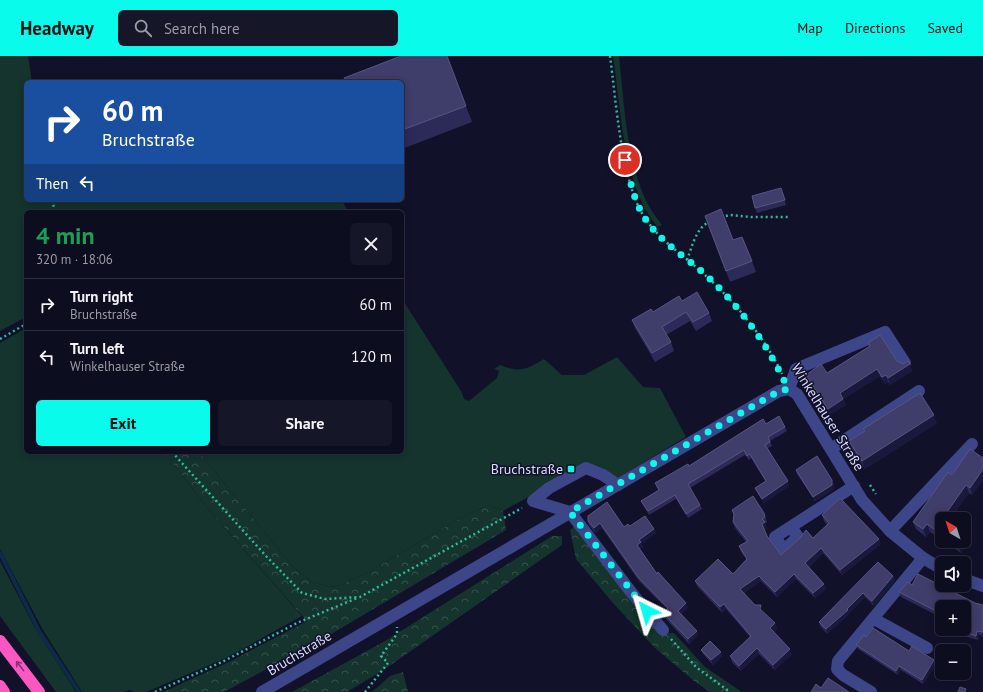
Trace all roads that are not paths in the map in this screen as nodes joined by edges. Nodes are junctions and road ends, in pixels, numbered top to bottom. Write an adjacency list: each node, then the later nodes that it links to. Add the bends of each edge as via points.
1 (905, 363): 2 (street, via 885,332 796,369)
2 (788, 389): 5 (street, Winkelhauser Straße, via 797,394); 6 (street, Bruchstraße, via 779,391)
3 (919, 391): 5 (street)
4 (972, 444): 10 (street)
5 (831, 449): 7 (street, Winkelhauser Straße)
6 (618, 485): 8 (street, Bruchstraße); 8 (street, via 586,468 550,488 533,502)
7 (854, 486): 9 (street); 10 (street, Winkelhauser Straße, via 862,500)
8 (570, 512): 16 (street); 22 (street, Bruchstraße)
9 (791, 527)
10 (890, 531): 11 (street, Winkelhauser Straße)
11 (923, 558): 12 (street, Winkelhauser Straße); 15 (street)
12 (935, 565)
13 (971, 582): 14 (street)
14 (983, 586)
15 (874, 619): 18 (street); 23 (street, via 838,661 837,669)
16 (663, 630)
17 (0, 641): 21 (highway, one-way to 17)
18 (927, 648)
19 (0, 686): 20 (highway)
20 (4, 692)
21 (39, 692)
22 (262, 692)
23 (871, 692)

